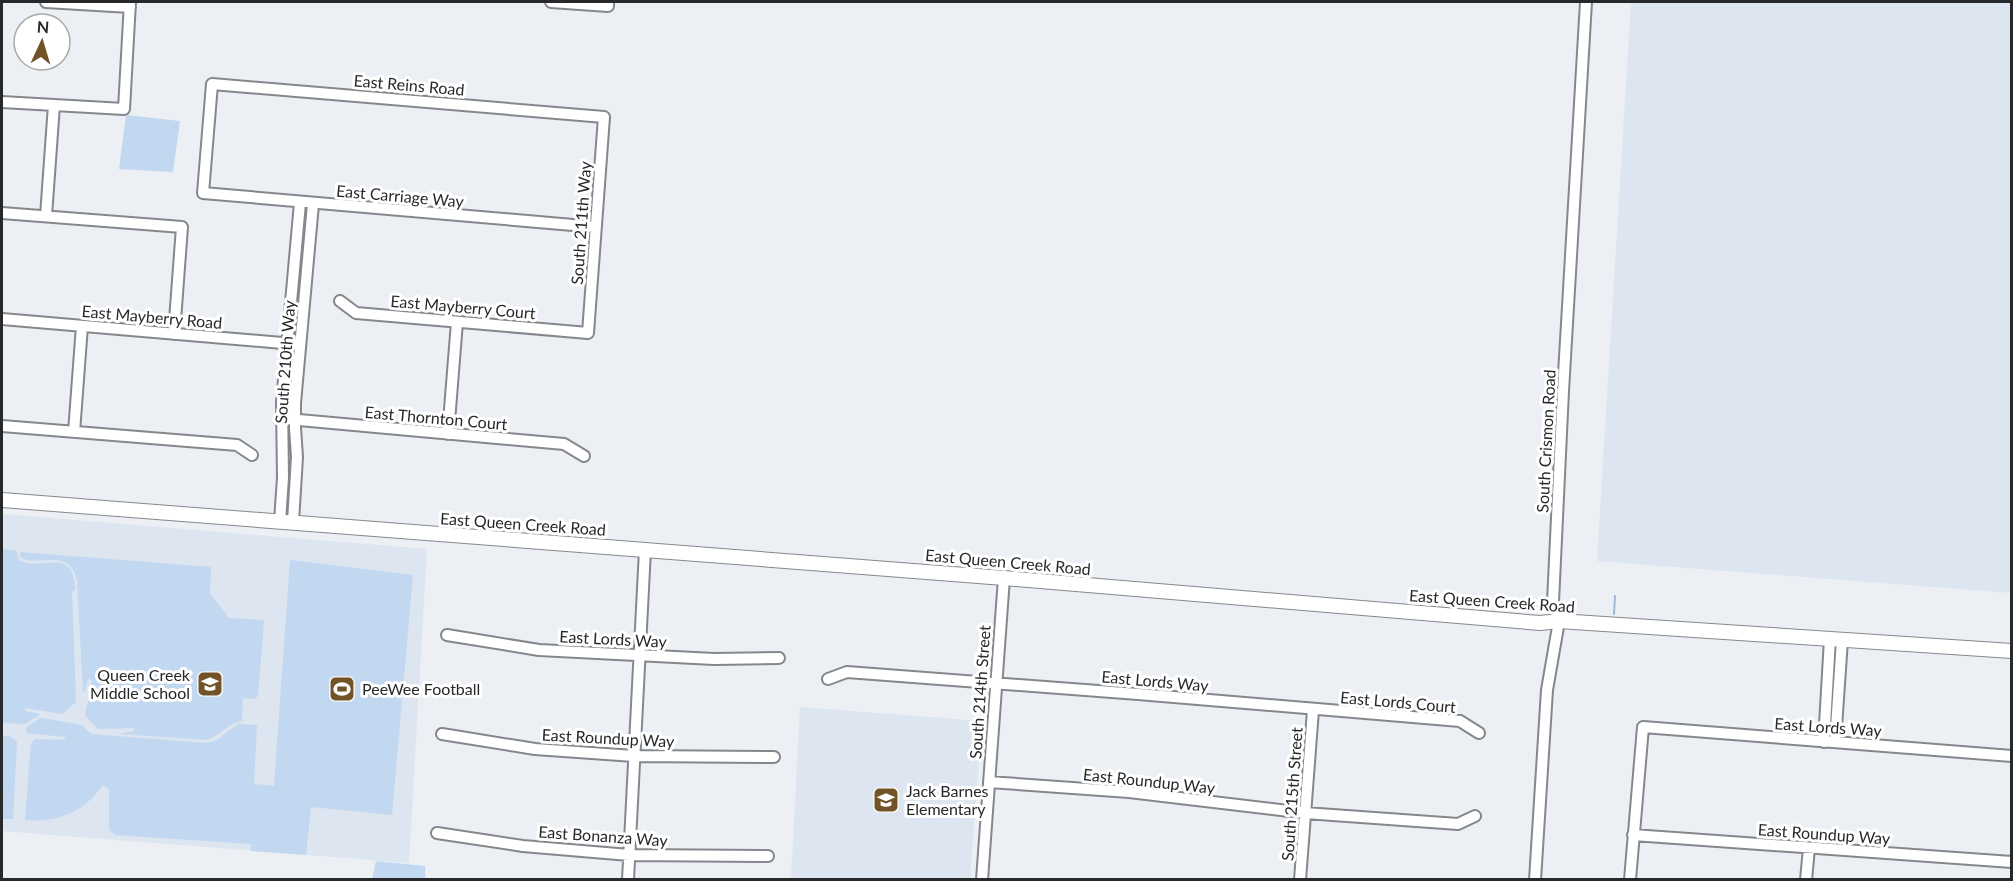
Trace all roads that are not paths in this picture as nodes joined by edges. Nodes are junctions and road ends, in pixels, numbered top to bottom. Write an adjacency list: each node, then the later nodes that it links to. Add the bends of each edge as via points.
1 (46, 2): 4 (street)
2 (551, 2): 5 (street)
3 (1586, 2): 34 (street, South Crismon Road, via 1553,602)
4 (130, 4): 7 (street, via 124,109)
5 (608, 4)
6 (2, 102): 7 (street)
7 (54, 105): 13 (street)
8 (604, 117): 9 (street, East Reins Road, via 212,84); 14 (street, South 211th Way)
9 (202, 193): 10 (street, East Carriage Way)
10 (300, 202): 11 (street, East Carriage Way); 21 (street, South 210th Way)
11 (313, 204): 14 (street, East Carriage Way); 22 (street, South 210th Way)
12 (2, 213): 13 (street)
13 (46, 216): 20 (street, via 182,227)
14 (596, 227): 19 (street, South 211th Way)
15 (340, 301): 17 (street, East Mayberry Court, via 356,313)
16 (2, 319): 18 (street, East Mayberry Road)
17 (457, 322): 19 (street, East Mayberry Court); 27 (street)
18 (82, 326): 20 (street, East Mayberry Road); 26 (street)
19 (588, 333)
20 (174, 334): 21 (street, East Mayberry Road)
21 (287, 344): 22 (street, East Mayberry Road); 23 (street, South 210th Way)
22 (301, 345): 24 (street, South 210th Way)
23 (282, 419): 24 (street, East Thornton Court); 31 (street, South 210th Way)
24 (295, 420): 27 (street, East Thornton Court); 31 (street, South 210th Way, via 297,457)
25 (2, 426): 26 (street)
26 (74, 432): 28 (street, via 237,445)
27 (448, 434): 29 (street, East Thornton Court, via 564,444)
28 (252, 455)
29 (584, 456)
30 (2, 500): 31 (main road, East Queen Creek Road)
31 (287, 522): 32 (main road, East Queen Creek Road)
32 (645, 550): 33 (main road, East Queen Creek Road); 38 (street)
33 (1004, 578): 34 (main road, East Queen Creek Road, via 1528,622); 41 (street, South 214th Street)
34 (1558, 621): 36 (main road, East Queen Creek Road); 61 (street, South Crismon Road, via 1546,690)
35 (447, 635): 38 (street, East Lords Way, via 539,650)
36 (1836, 639): 37 (main road, East Queen Creek Road); 45 (street)
37 (2012, 651)
38 (639, 656): 39 (street, East Lords Way); 46 (street)
39 (779, 658)
40 (828, 679): 41 (street, via 847,672)
41 (995, 683): 42 (street, East Lords Way); 49 (street, South 214th Street)
42 (1313, 710): 43 (street, East Lords Court, via 1460,722); 50 (street, South 215th Street)
43 (1479, 733)
44 (442, 734): 46 (street, East Roundup Way, via 536,749)
45 (1829, 742): 47 (street, East Lords Way); 53 (street, East Lords Way, via 1643,728)
46 (634, 756): 48 (street, East Roundup Way); 55 (street)
47 (2012, 756)
48 (774, 757)
49 (989, 782): 50 (street, East Roundup Way, via 1129,792); 59 (street, South 214th Street)
50 (1305, 813): 51 (street, East Roundup Way, via 1458,824); 60 (street, South 215th Street)
51 (1475, 816)
52 (437, 833): 55 (street, East Bonanza Way, via 523,846)
53 (1634, 835): 54 (street, East Roundup Way); 62 (street)
54 (1809, 848): 57 (street, East Roundup Way); 63 (street)
55 (629, 855): 56 (street, East Bonanza Way); 58 (street)
56 (768, 856)
57 (2012, 862)
58 (628, 879)
59 (982, 879)
60 (1300, 879)
61 (1535, 879)
62 (1630, 879)
63 (1806, 879)

